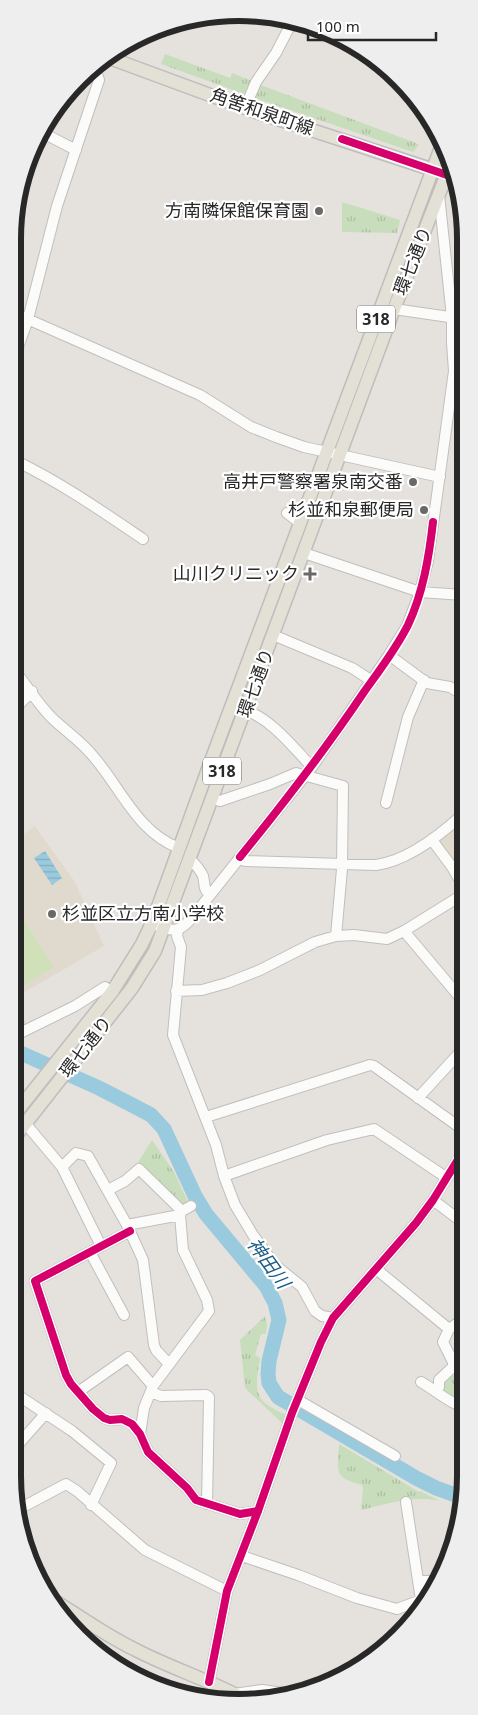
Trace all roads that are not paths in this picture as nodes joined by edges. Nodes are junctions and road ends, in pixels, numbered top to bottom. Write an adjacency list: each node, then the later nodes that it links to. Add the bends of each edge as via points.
1 (289, 27): 4 (street, via 256,82)
2 (115, 60): 4 (main road, 角筈和泉町線)
3 (97, 74): 6 (street, via 99,80)
4 (245, 108): 8 (main road, 角筈和泉町線)
5 (47, 136): 6 (street)
6 (76, 150): 16 (street, via 57,206)
7 (438, 153): 8 (main road, 318)
8 (432, 169): 9 (main road, 角筈和泉町線); 20 (main road, 環七通り / 318)
9 (446, 171)
10 (447, 177): 11 (main road, 318)
11 (439, 195): 12 (main road, 環七通り / 318); 14 (street)
12 (394, 309): 14 (street); 20 (main road, 環七通り / 318)
13 (21, 316): 16 (street)
14 (452, 317): 15 (street); 18 (street, via 452,343)
15 (457, 318)
16 (28, 319): 17 (street); 20 (street, via 200,395 251,427 304,447)
17 (21, 339)
18 (457, 364)
19 (457, 383): 22 (street)
20 (334, 453): 22 (street); 24 (main road, 環七通り / 318); 26 (main road, 環七通り / 318)
21 (21, 463): 25 (street, via 52,478)
22 (440, 477): 27 (street, via 428,561)
23 (287, 513): 24 (street)
24 (300, 523): 43 (main road, 環七通り / 318)
25 (143, 540)
26 (304, 553): 27 (street); 29 (main road, 環七通り / 318)
27 (420, 592): 28 (street); 30 (street, via 408,626)
28 (457, 595)
29 (273, 635): 33 (street, via 352,668); 37 (main road, 環七通り / 318)
30 (389, 655): 32 (street); 33 (street)
31 (21, 679): 34 (street)
32 (424, 680): 35 (street); 40 (street, via 408,717)
33 (372, 681): 38 (street)
34 (32, 691): 36 (street); 43 (street, via 53,719 102,766 140,821 166,843)
35 (457, 691)
36 (21, 703)
37 (246, 710): 38 (street, via 274,726); 39 (main road, 環七通り / 318)
38 (309, 771): 39 (street, via 220,801); 44 (street); 46 (street, via 343,786)
39 (212, 798): 45 (main road, 環七通り / 318)
40 (386, 803)
41 (457, 820): 42 (street)
42 (432, 840): 46 (street, via 386,864); 47 (street)
43 (179, 848): 50 (main road, 環七通り / 318)
44 (240, 857): 46 (street, via 245,861); 48 (street)
45 (190, 859): 48 (street, via 197,865 205,891); 50 (main road, 環七通り / 318)
46 (341, 864): 53 (street)
47 (457, 876)
48 (210, 895): 51 (street)
49 (457, 898): 52 (street)
50 (158, 925): 51 (street); 55 (main road, 環七通り / 318); 62 (main road, 環七通り / 318, via 155,951 132,988)
51 (178, 930): 54 (street, via 181,947)
52 (404, 930): 53 (street, via 387,939); 56 (street)
53 (336, 936): 54 (street, via 315,942 227,983 202,990)
54 (176, 991): 61 (street, via 174,1035)
55 (112, 992): 57 (street, via 105,987); 60 (main road, 環七通り / 318)
56 (457, 994)
57 (21, 1033)
58 (457, 1055): 59 (street)
59 (418, 1098): 61 (street, via 370,1064); 63 (street)
60 (21, 1106)
61 (206, 1117): 67 (street)
62 (25, 1123): 64 (main road, 環七通り / 318); 66 (street)
63 (457, 1125)
64 (21, 1128)
65 (457, 1161): 68 (street)
66 (62, 1168): 69 (street, via 76,1153 88,1156); 74 (street)
67 (224, 1176): 68 (street, via 326,1140 374,1128); 78 (street, via 235,1205 275,1265 302,1286 314,1311)
68 (447, 1178): 70 (street)
69 (108, 1190): 71 (street, via 139,1169); 73 (street)
70 (433, 1200): 72 (street); 76 (street)
71 (184, 1211): 73 (street); 81 (street, via 183,1250 209,1309)
72 (457, 1218)
73 (128, 1228): 74 (street); 81 (street, via 143,1260 156,1350)
74 (101, 1246): 75 (street)
75 (90, 1252): 77 (street); 85 (street, via 35,1281 66,1375)
76 (376, 1269): 78 (street); 80 (street)
77 (124, 1315)
78 (333, 1318): 88 (street)
79 (457, 1323): 80 (street)
80 (449, 1329): 84 (street, via 442,1342 453,1367 439,1380)
81 (168, 1364): 83 (street)
82 (421, 1382): 84 (street)
83 (152, 1389): 85 (street, via 128,1357); 90 (street, via 144,1408); 95 (street, via 161,1396 209,1397)
84 (437, 1391): 87 (street)
85 (78, 1392): 90 (street, via 104,1418 132,1424)
86 (21, 1397): 89 (street)
87 (457, 1405)
88 (295, 1406): 92 (street); 97 (street)
89 (46, 1413): 91 (street); 94 (street, via 111,1463)
90 (140, 1434): 95 (street, via 148,1452 196,1500)
91 (21, 1441)
92 (395, 1456)
93 (406, 1502): 99 (street)
94 (91, 1504): 96 (street, via 66,1484); 101 (street, via 145,1550)
95 (207, 1504): 97 (street, via 240,1514)
96 (23, 1507)
97 (258, 1512): 98 (street)
98 (242, 1556): 101 (street); 103 (street, via 357,1598 397,1609)
99 (418, 1581): 100 (street); 102 (street)
100 (430, 1581)
101 (228, 1591): 105 (street)
102 (420, 1596)
103 (417, 1602)
104 (65, 1608): 105 (main road, via 133,1649)
105 (209, 1682): 108 (main road)
106 (272, 1691): 107 (street)
107 (252, 1693)
108 (233, 1694)

